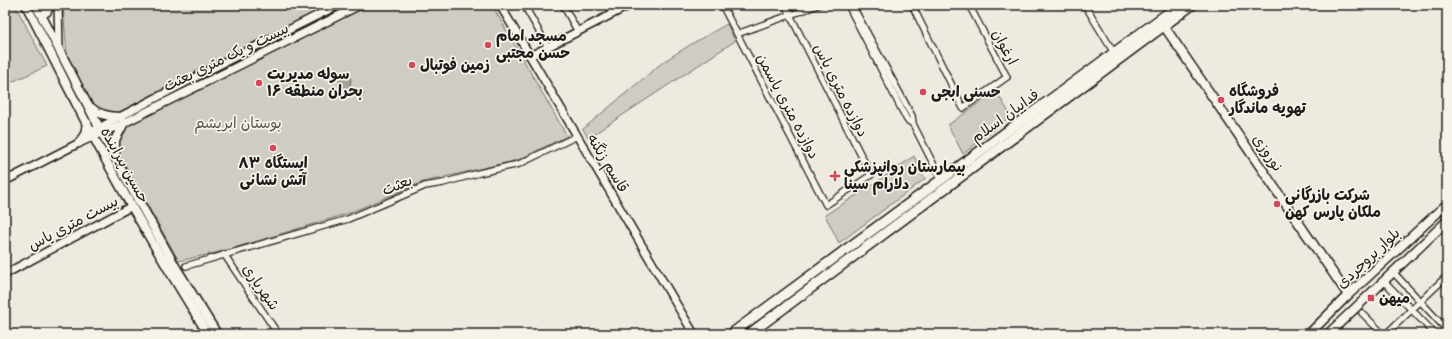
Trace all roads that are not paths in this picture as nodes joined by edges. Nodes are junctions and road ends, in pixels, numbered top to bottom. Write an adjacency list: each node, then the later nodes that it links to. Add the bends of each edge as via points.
1 (26, 5): 33 (main road, حسین پیراینده)
2 (50, 5): 21 (street, via 43,14)
3 (58, 5): 27 (street)
4 (338, 5): 32 (street, بیست و یک متری بعثت, via 222,63)
5 (360, 5): 32 (street, بیست و یک متری بعثت)
6 (500, 5): 30 (street, قاسم زنگنه)
7 (524, 5): 28 (street)
8 (563, 5): 25 (street)
9 (608, 5): 22 (street)
10 (630, 5): 22 (street)
11 (722, 5): 26 (street)
12 (785, 5): 23 (street, دوازده متری یاس)
13 (818, 5): 23 (street)
14 (848, 5): 34 (street, via 907,120)
15 (852, 5): 34 (street, via 912,116)
16 (912, 5): 17 (street, ارغوان, via 963,108 1007,77)
17 (969, 5)
18 (1085, 5): 29 (street)
19 (1179, 5): 29 (main road, فداییان اسلام)
20 (1192, 5): 24 (main road, فداییان اسلام)
21 (38, 8): 27 (main road, حسین پیراینده)
22 (613, 14): 25 (street)
23 (790, 15): 26 (street); 40 (street, دوازده متری یاس)
24 (1164, 26): 52 (main road, نوروزی); 62 (main road, فداییان اسلام)
25 (578, 32): 28 (street)
26 (737, 34): 40 (street, دوازده متری یاسمن, via 826,205)
27 (59, 48): 31 (main road, حسین پیراینده)
28 (548, 48): 30 (street)
29 (1114, 53): 41 (main road, فداییان اسلام)
30 (530, 56): 37 (street, قاسم زنگنه)
31 (88, 106): 32 (main road); 35 (main road, حسین پیراینده)
32 (122, 120): 35 (street, بیست و یک متری بعثت); 39 (main road, via 115,140 114,152)
33 (87, 123): 36 (main road, حسین پیراینده); 38 (main road, via 85,134)
34 (913, 124): 41 (street)
35 (101, 130): 36 (street, بیست و یک متری بعثت); 39 (main road, حسین پیراینده)
36 (92, 134): 38 (street); 44 (main road, حسین پیراینده)
37 (577, 136): 46 (street, بعثت, via 519,164 425,186 348,219); 60 (street, قاسم زنگنه)
38 (78, 143): 42 (street)
39 (117, 162): 58 (main road, حسین پیراینده, via 175,266)
40 (871, 175)
41 (941, 180): 61 (main road, فداییان اسلام)
42 (5, 181)
43 (1447, 204): 52 (main road, بلوار بروجردی)
44 (132, 206): 49 (street, بیست متری یاس); 57 (main road, حسین پیراینده)
45 (1447, 221): 48 (main road, بلوار بروجردی)
46 (224, 254): 47 (street, بعثت); 59 (street, شهریاری)
47 (186, 266)
48 (1393, 272): 51 (main road, بلوار بروجردی); 53 (street)
49 (5, 274)
50 (1447, 276): 53 (street)
51 (1384, 281): 54 (street); 64 (main road, بلوار بروجردی)
52 (1348, 295): 63 (main road, بلوار بروجردی)
53 (1420, 301): 54 (street); 56 (street)
54 (1412, 309): 65 (street); 66 (street)
55 (1362, 313): 65 (street)
56 (1447, 330)
57 (208, 334)
58 (217, 334)
59 (278, 334)
60 (694, 334)
61 (731, 334)
62 (749, 334)
63 (1309, 334)
64 (1328, 334)
65 (1384, 334)
66 (1436, 334)

